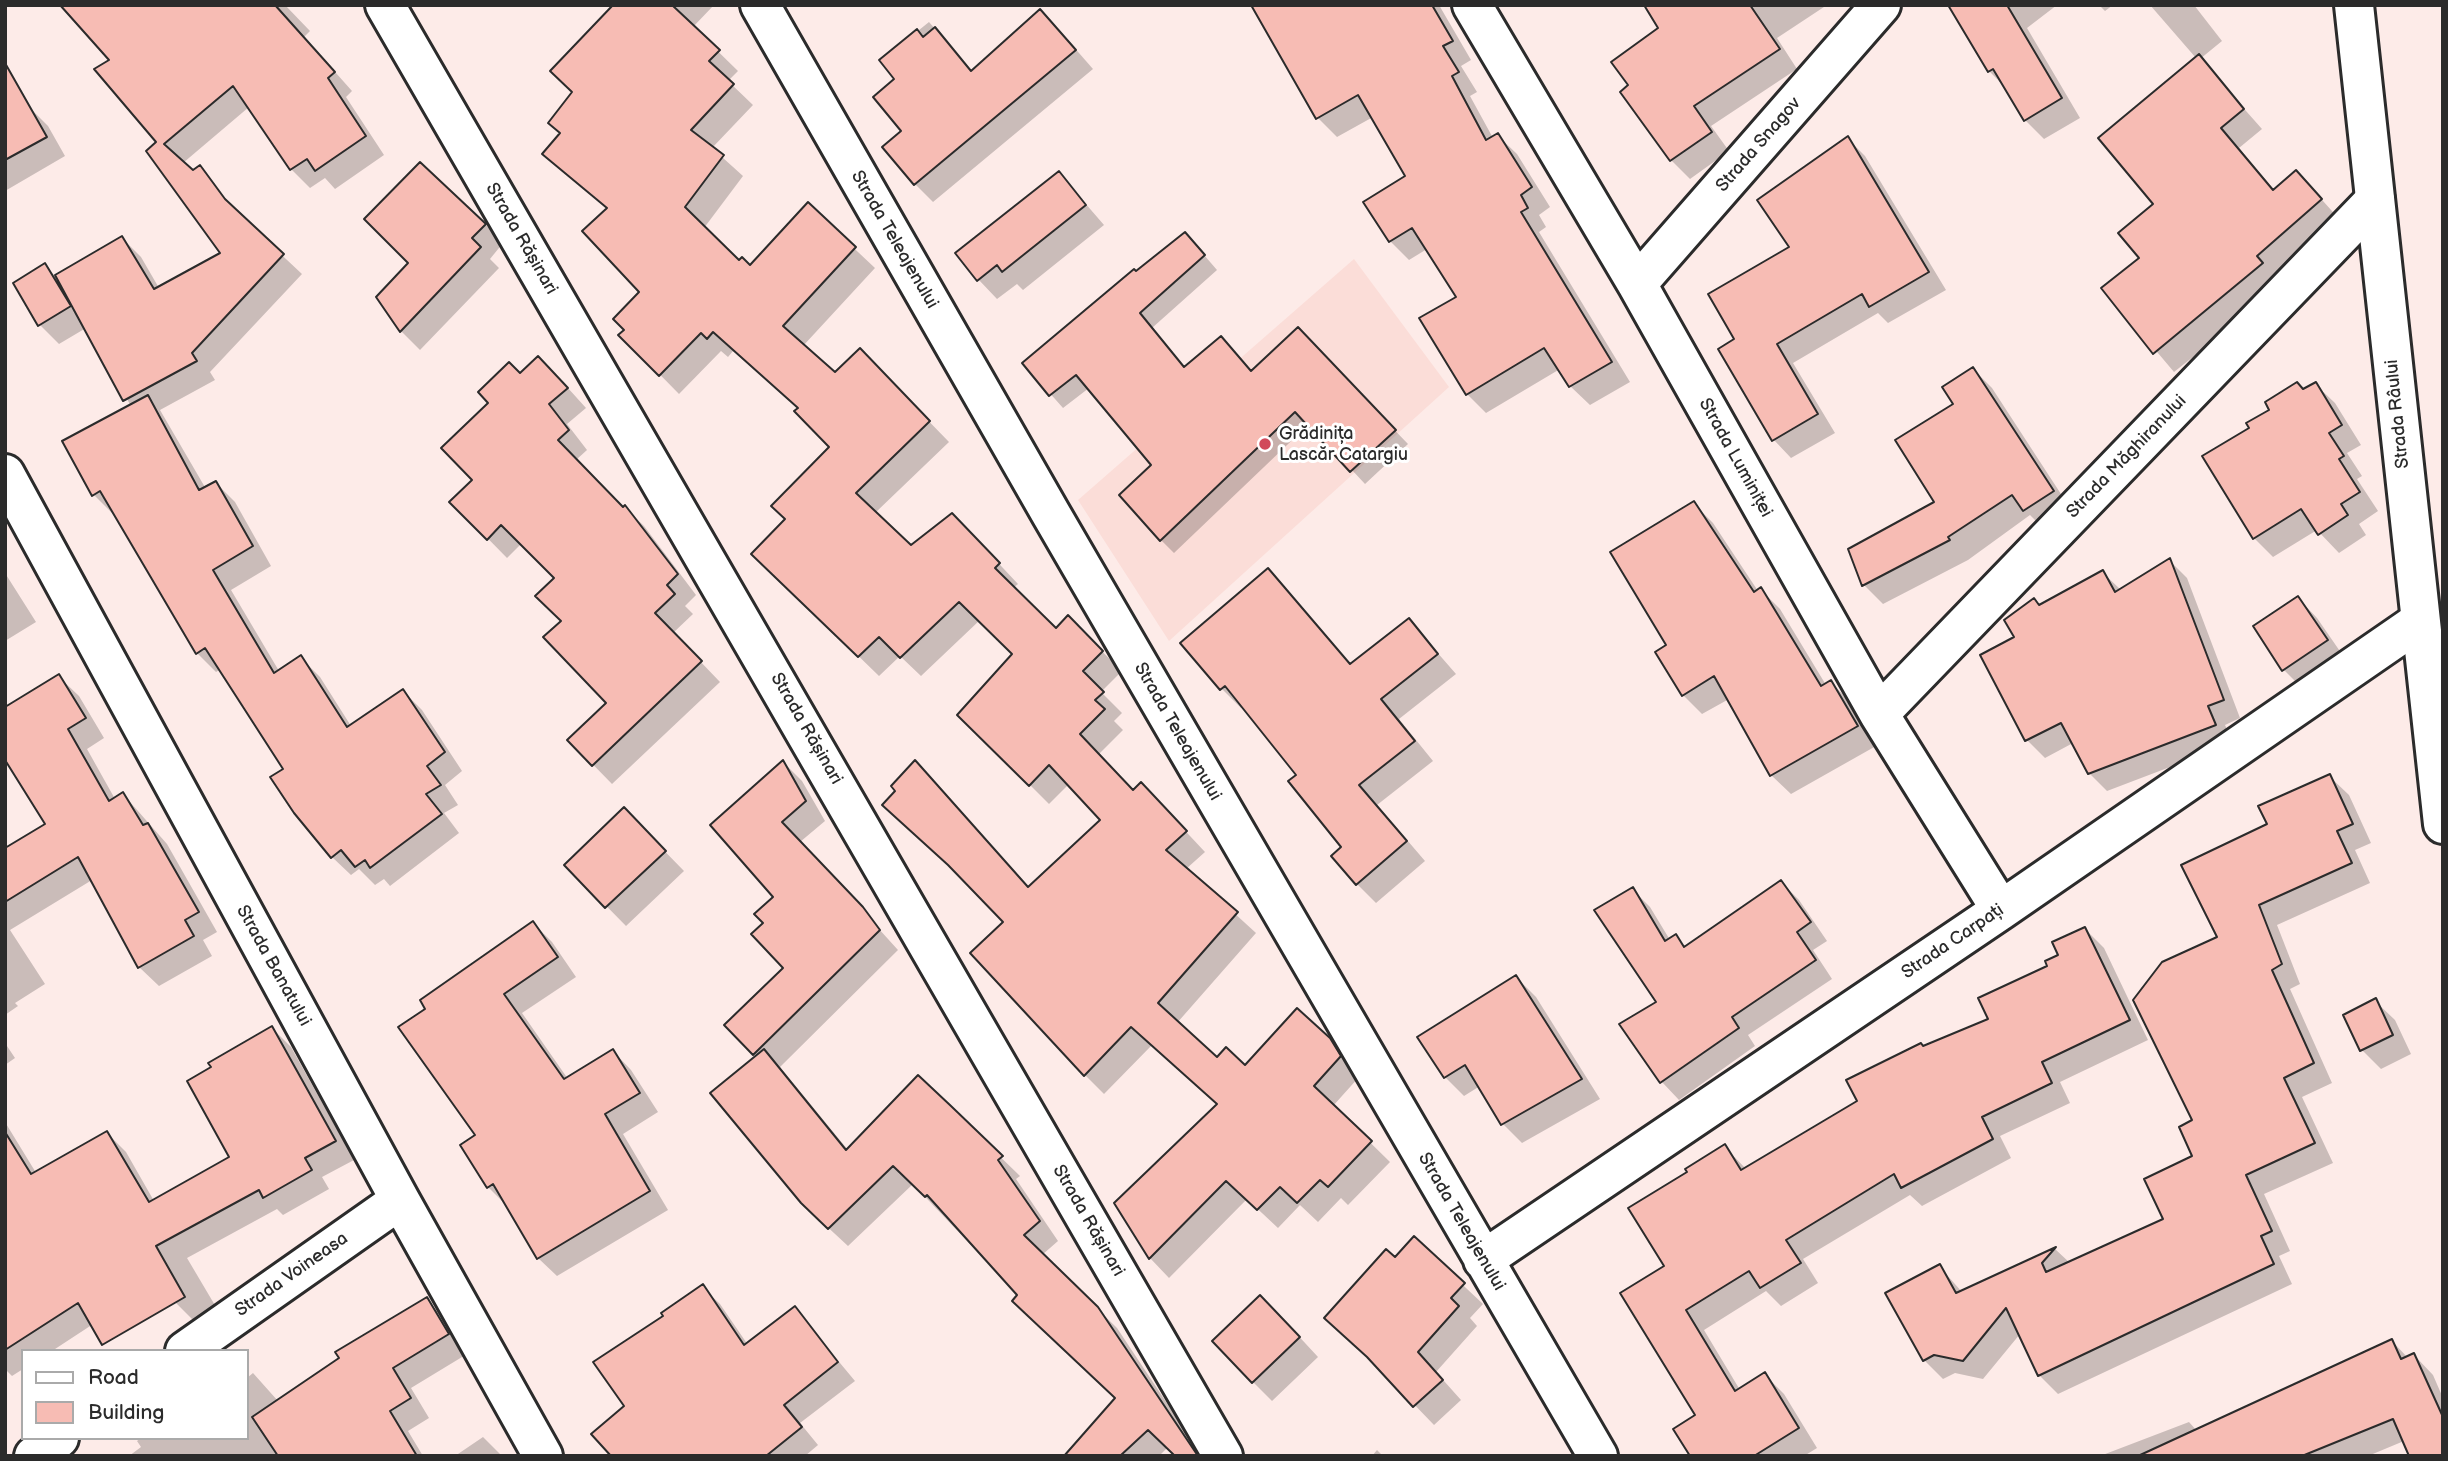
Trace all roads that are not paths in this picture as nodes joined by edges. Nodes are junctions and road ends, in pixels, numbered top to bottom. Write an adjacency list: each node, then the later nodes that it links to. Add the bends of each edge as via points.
1 (386, 5): 19 (street, Strada Rășinari)
2 (760, 5): 14 (street, Strada Teleajenului)
3 (1472, 5): 7 (street, Strada Luminiței)
4 (1881, 5): 7 (street, Strada Snagov)
5 (2354, 5): 6 (street, Strada Râului)
6 (2375, 200): 9 (street, Strada Râului); 10 (street, Strada Măghiranului)
7 (1637, 284): 10 (street, Strada Luminiței)
8 (5, 474): 13 (street, Strada Banatului)
9 (2420, 621): 11 (street, Strada Râului); 12 (street, Strada Carpați)
10 (1880, 714): 12 (street, Strada Luminiței)
11 (2443, 824)
12 (2001, 910): 14 (street, Strada Carpați)
13 (400, 1200): 15 (street, Strada Voineasa); 18 (street, Strada Banatului)
14 (1483, 1260): 20 (street, Strada Teleajenului)
15 (187, 1349)
16 (56, 1440): 17 (street)
17 (34, 1456)
18 (544, 1456)
19 (1223, 1456)
20 (1598, 1456)

